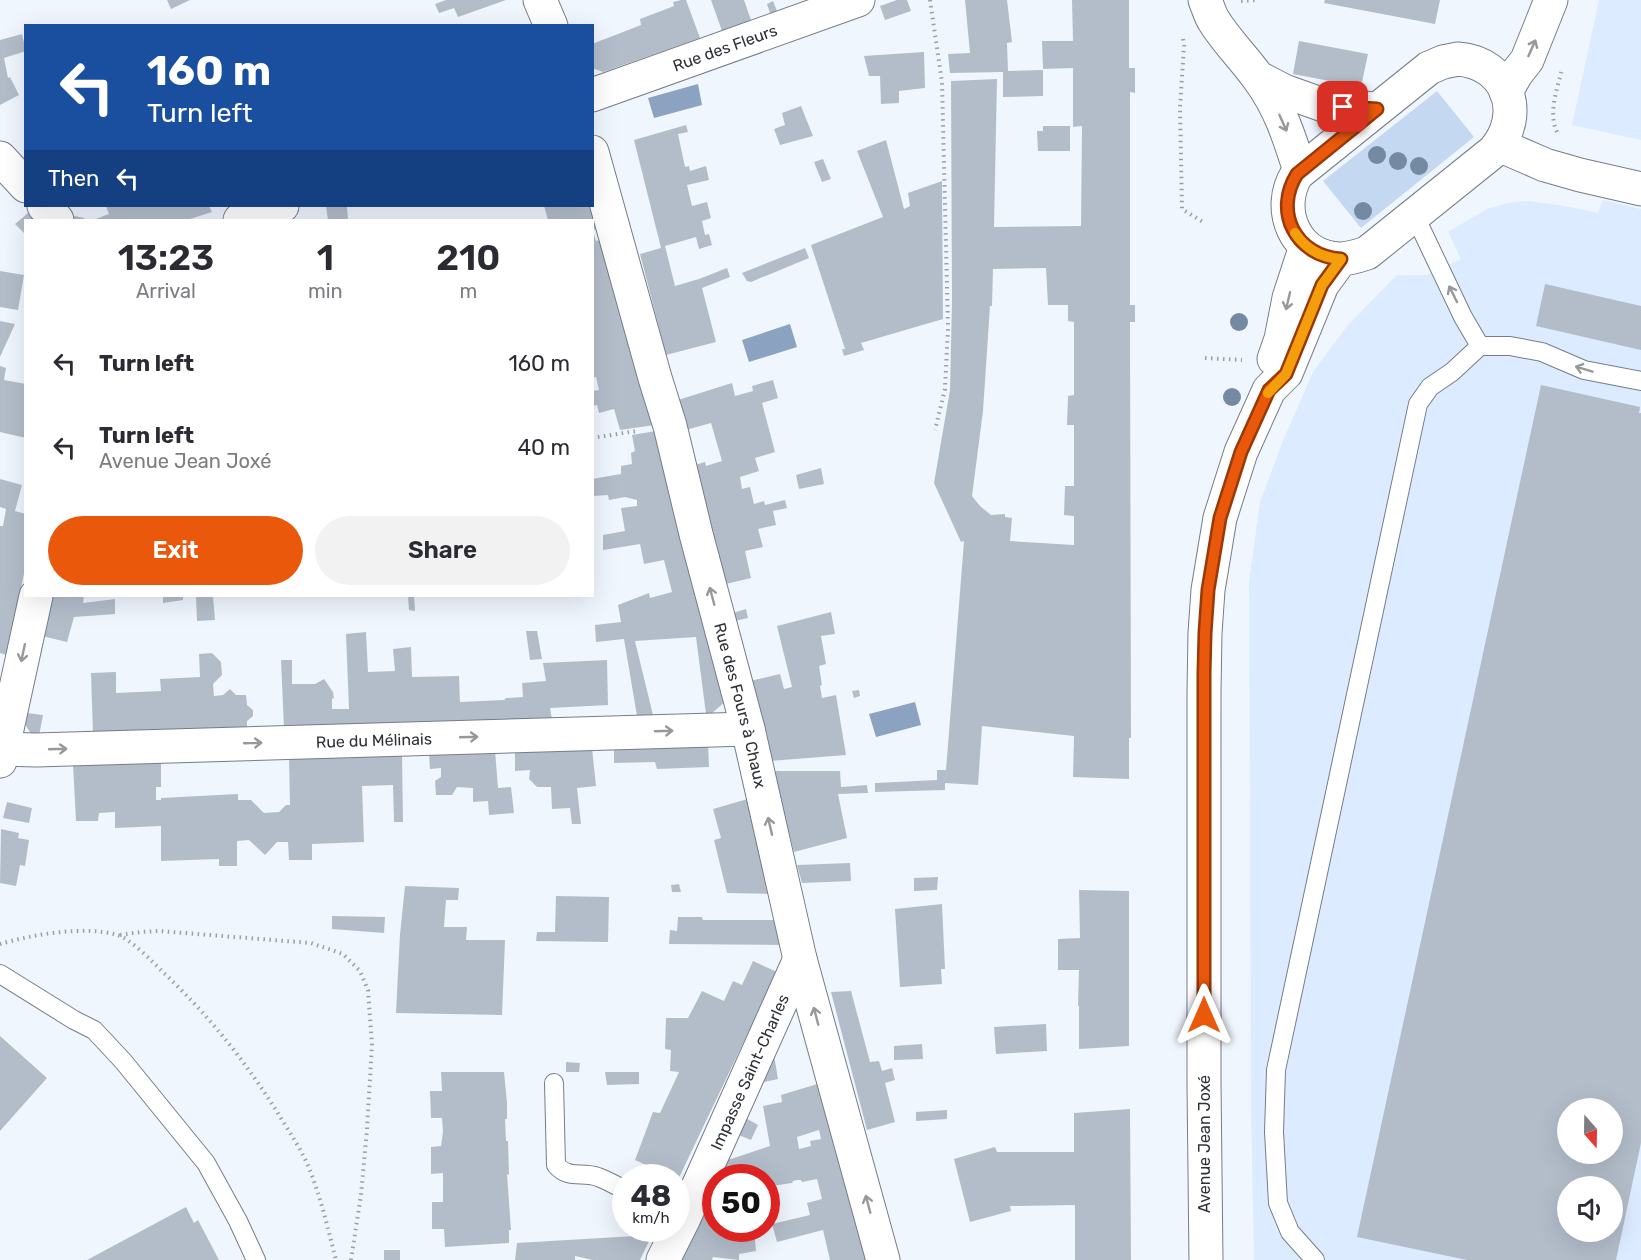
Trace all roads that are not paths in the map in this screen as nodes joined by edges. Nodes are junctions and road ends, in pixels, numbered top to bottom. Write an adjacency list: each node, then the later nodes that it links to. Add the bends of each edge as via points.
1 (540, 0): 5 (street)
2 (858, 0): 8 (street, Rue des Fleurs)
3 (1205, 0): 6 (street, via 1219,29)
4 (1551, 0): 7 (street, one-way to 4, via 1527,60)
5 (550, 24)
6 (1259, 78): 9 (street, via 1326,106); 13 (street, one-way to 13, via 1273,99)
7 (1506, 92): 9 (street, via 1494,73 1481,64 1451,60 1429,68); 10 (street, via 1510,119)
8 (594, 94)
9 (1377, 109): 13 (street)
10 (1499, 145): 15 (street, via 1545,165); 18 (street)
11 (0, 158): 14 (street)
12 (594, 159): 27 (street, Rue des Fours à Chaux, one-way to 12, via 670,426)
13 (1300, 171): 21 (street, via 1290,187 1287,209 1293,229)
14 (24, 184)
15 (1641, 189)
16 (45, 207): 19 (street)
17 (279, 207): 20 (street)
18 (1414, 214): 22 (street, via 1367,252); 23 (lane, one-way to 18)
19 (56, 219)
20 (243, 219)
21 (1306, 246): 22 (street); 25 (street, Avenue Jean Joxé, one-way to 25, via 1288,298)
22 (1341, 259): 25 (street, Avenue Jean Joxé, via 1322,285 1286,374)
23 (1480, 346): 24 (lane, one-way to 23, via 1584,370 1542,352); 39 (lane, via 1430,387 1418,404 1276,1070 1278,1203 1290,1232)
24 (1641, 381)
25 (1269, 390): 38 (street, Avenue Jean Joxé, via 1241,452 1220,518 1208,590 1204,692)
26 (36, 597): 28 (street, one-way to 28)
27 (748, 729): 28 (street, Rue du Mélinais, one-way to 27); 29 (street, Rue des Fours à Chaux, one-way to 27)
28 (1, 753)
29 (800, 959): 33 (street, Impasse Saint-Charles); 37 (street, Rue des Fours à Chaux, one-way to 29)
30 (0, 974): 35 (lane, via 94,1030 123,1061 206,1163)
31 (554, 1083): 32 (lane, via 556,1165 562,1172 595,1176)
32 (612, 1184)
33 (690, 1195)
34 (670, 1242): 36 (street, Impasse Saint-Charles)
35 (256, 1260)
36 (663, 1260)
37 (883, 1260)
38 (1206, 1260)
39 (1315, 1260)

